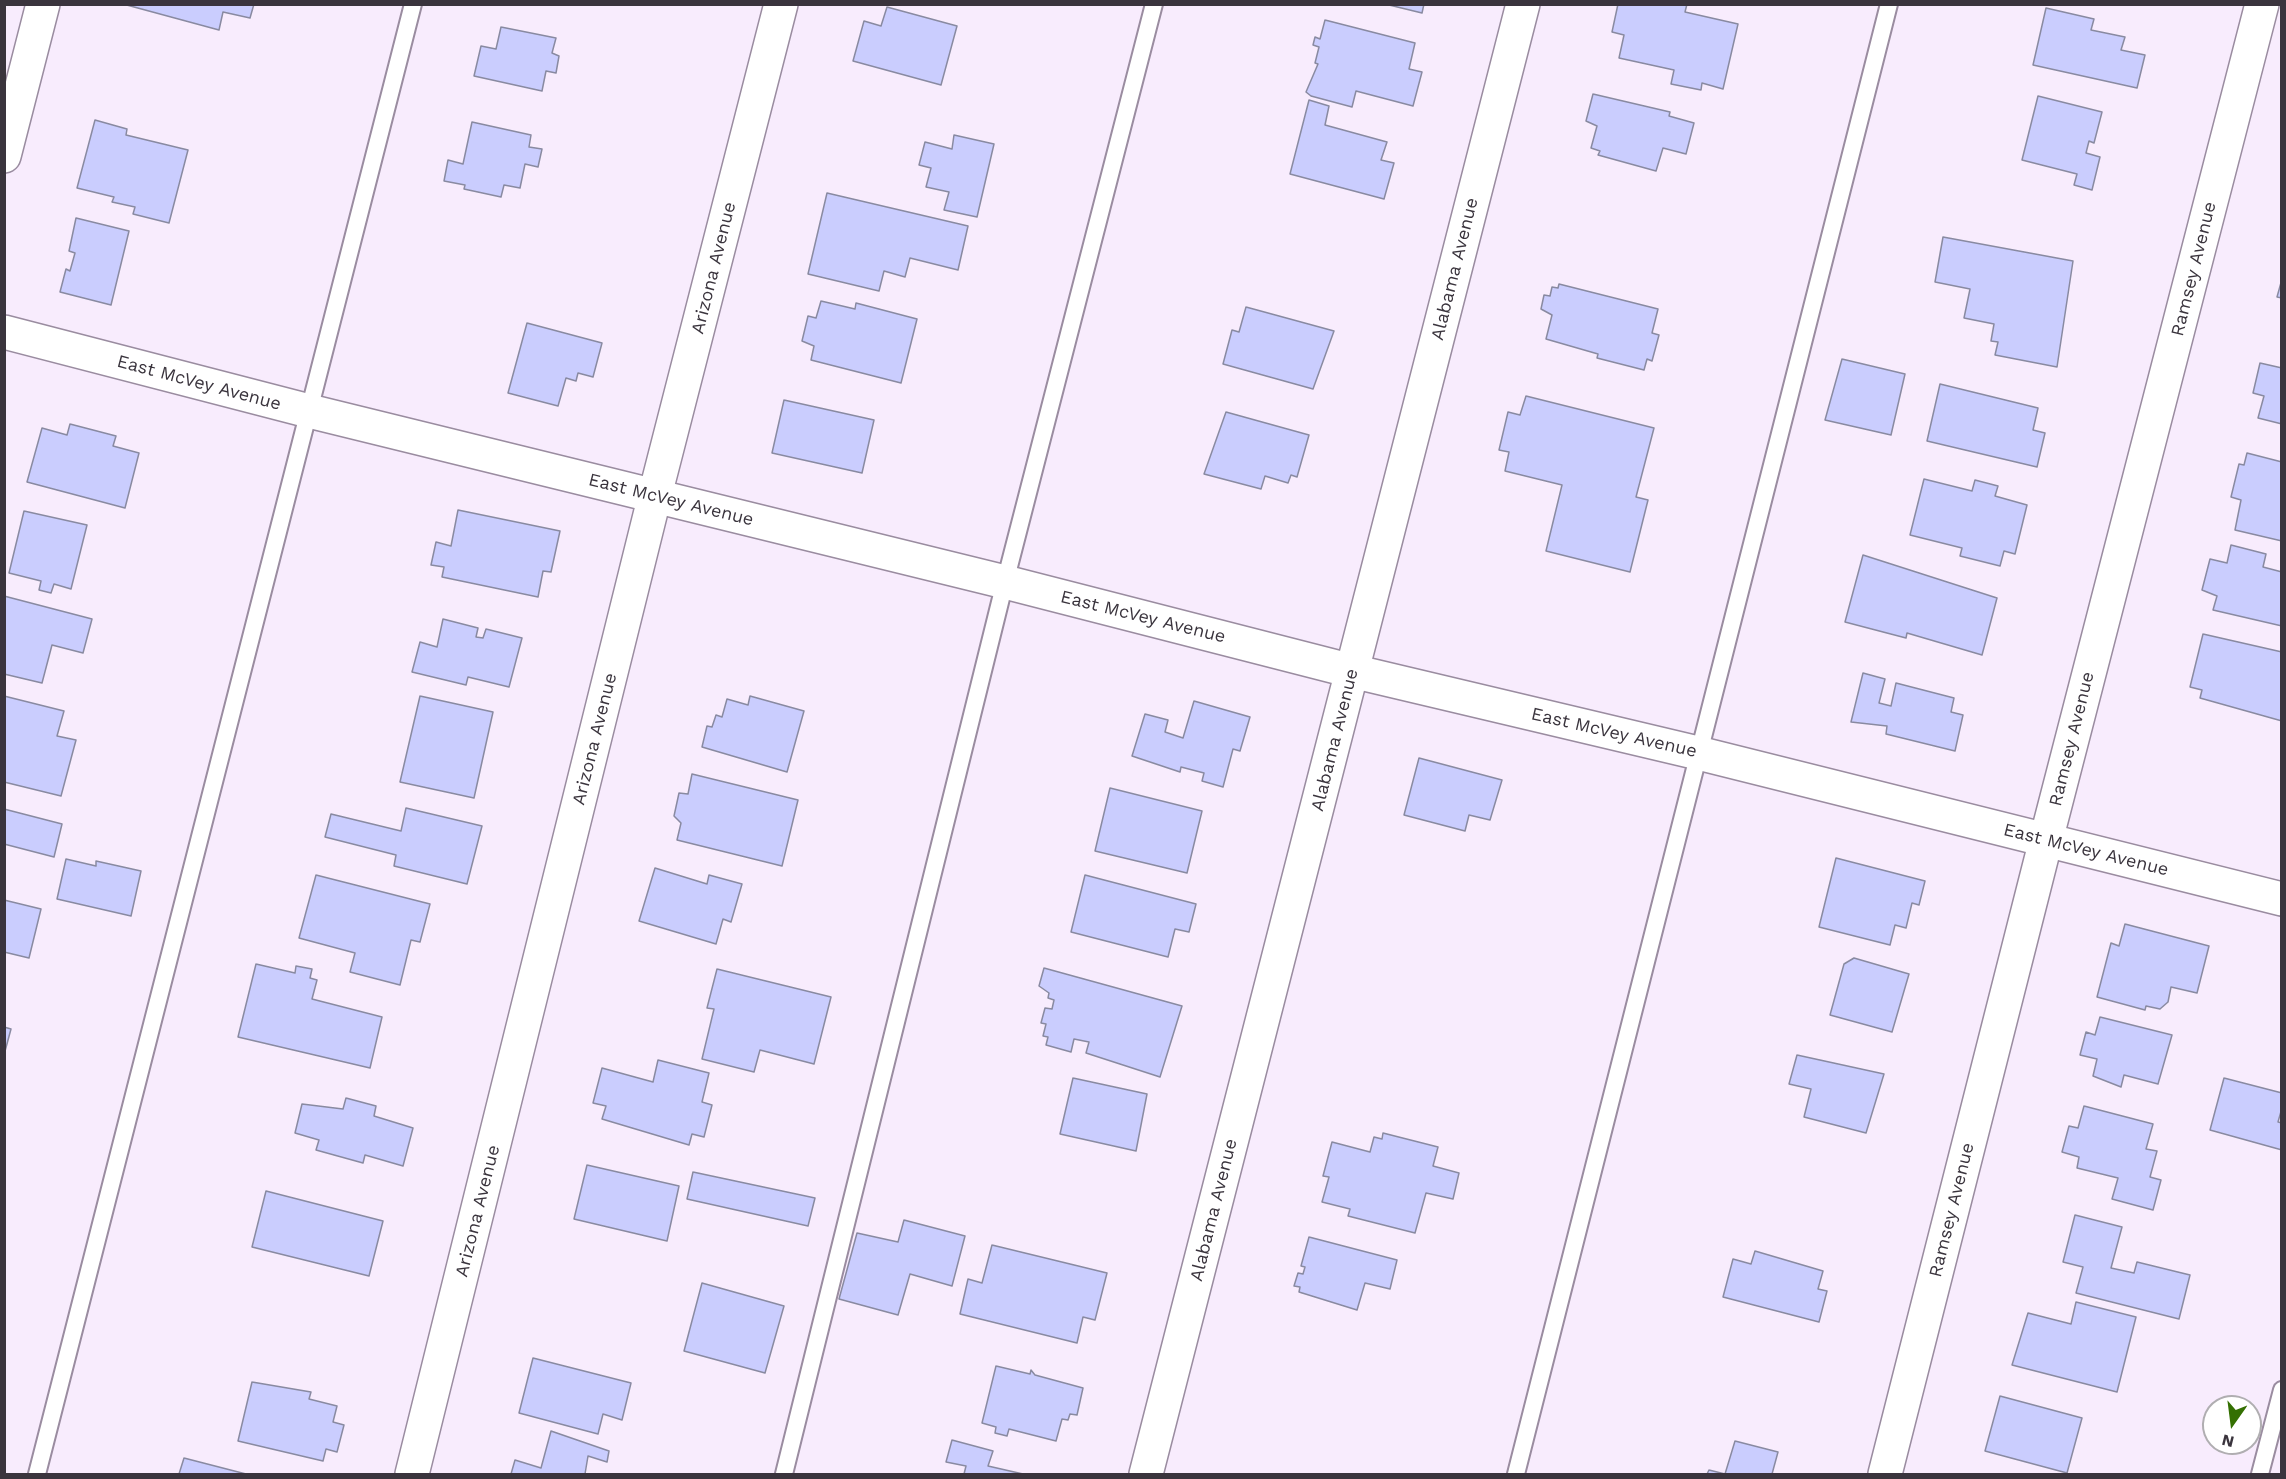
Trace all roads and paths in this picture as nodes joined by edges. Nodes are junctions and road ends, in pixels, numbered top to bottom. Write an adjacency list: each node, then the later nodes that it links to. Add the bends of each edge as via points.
1 (43, 4): 8 (street)
2 (413, 4): 10 (lane)
3 (781, 4): 11 (street, Arizona Avenue)
4 (1154, 4): 12 (lane)
5 (1523, 4): 13 (street, Alabama Avenue)
6 (1889, 4): 14 (lane)
7 (2262, 4): 15 (street, Ramsey Avenue)
8 (4, 156)
9 (4, 332): 10 (street, East McVey Avenue)
10 (309, 411): 11 (street, East McVey Avenue); 18 (lane)
11 (655, 495): 12 (street, East McVey Avenue); 19 (street, Arizona Avenue)
12 (1005, 582): 13 (street, East McVey Avenue); 20 (lane)
13 (1352, 671): 14 (street, East McVey Avenue); 21 (street, Alabama Avenue)
14 (1698, 753): 15 (street, East McVey Avenue); 22 (lane)
15 (2046, 840): 16 (street, East McVey Avenue); 23 (street, Ramsey Avenue)
16 (2282, 899)
17 (2282, 1390): 24 (lane)
18 (37, 1474)
19 (412, 1474)
20 (784, 1474)
21 (1146, 1474)
22 (1516, 1474)
23 (1885, 1474)
24 (2260, 1474)

